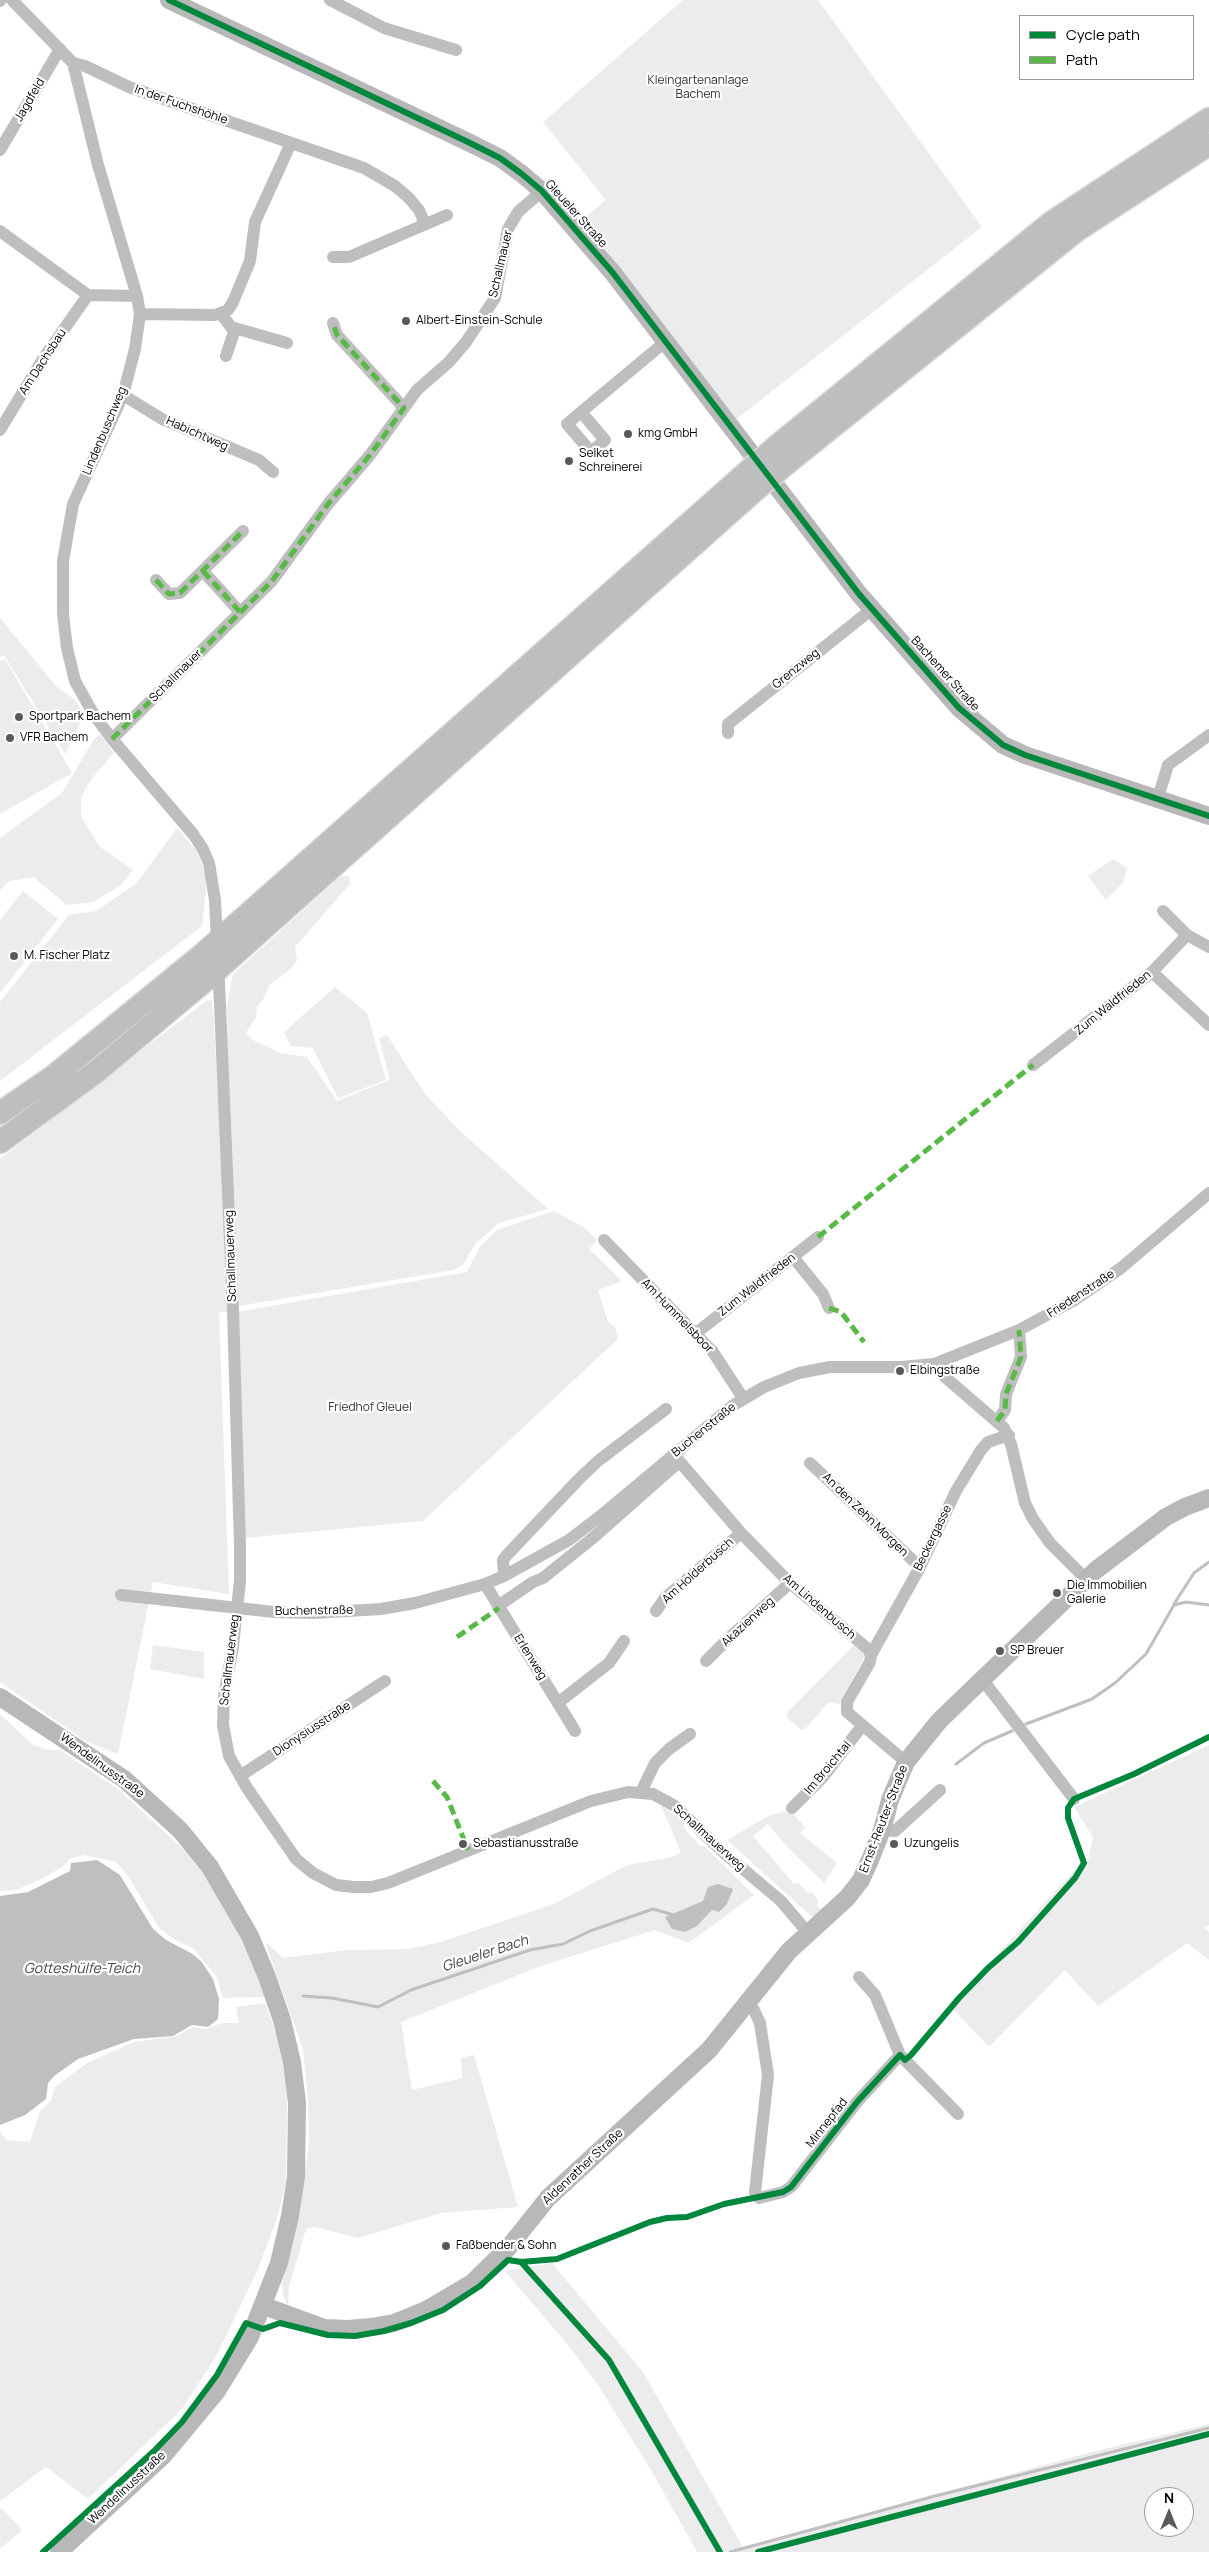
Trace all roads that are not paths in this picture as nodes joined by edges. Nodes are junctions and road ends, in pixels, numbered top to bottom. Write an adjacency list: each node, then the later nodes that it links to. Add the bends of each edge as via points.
1 (12, 0): 4 (street, Lindenbuschweg)
2 (169, 0): 11 (street, Gleueler Straße, via 500,158)
3 (330, 0): 5 (street, via 384,28)
4 (60, 49): 6 (street, Lindenbuschweg); 10 (street, Jagdfeld)
5 (456, 50)
6 (72, 63): 8 (street, In der Fuchshöhle, via 129,87); 17 (street, Lindenbuschweg, via 98,165)
7 (1209, 120): 29 (highway, via 1051,224)
8 (291, 143): 13 (street, In der Fuchshöhle, via 379,175 409,198); 19 (street, via 254,222 250,260 233,302)
9 (1209, 144): 29 (highway, via 1077,230)
10 (0, 150)
11 (542, 191): 22 (street, Gleueler Straße, via 613,273); 26 (street, Schallmauer, via 518,212 508,229 495,298 488,312 449,362 429,378)
12 (447, 215): 13 (street)
13 (425, 224): 15 (street, via 349,257)
14 (0, 231): 16 (street)
15 (333, 257)
16 (88, 295): 17 (street); 28 (street, Am Dachsbau)
17 (138, 296): 18 (street, Lindenbuschweg)
18 (140, 314): 19 (street); 25 (street, Lindenbuschweg)
19 (221, 314): 21 (street)
20 (333, 323): 26 (street, via 337,335)
21 (235, 329): 23 (street); 24 (street)
22 (665, 342): 27 (street); 32 (street, Gleueler Straße)
23 (287, 343)
24 (226, 356)
25 (123, 394): 30 (street, Habichtweg, via 162,419 259,460); 40 (street, Lindenbuschweg, via 74,504 63,561 63,614 75,681)
26 (404, 408): 37 (street, Schallmauer, via 272,581)
27 (581, 412)
28 (0, 430)
29 (782, 455): 31 (highway, bridge)
30 (273, 472)
31 (749, 482): 50 (highway, via 202,954 54,1076); 51 (highway, via 202,983 97,1071)
32 (778, 488): 36 (street, Bachemer Straße)
33 (243, 531): 34 (street)
34 (203, 571): 35 (street, via 180,593 169,594); 37 (street)
35 (156, 580)
36 (872, 609): 38 (street, Grenzweg, via 728,724); 41 (street, Bachemer Straße, via 959,708 1003,745 1046,764)
37 (240, 612): 40 (street, Schallmauer)
38 (728, 733)
39 (1209, 735): 41 (street, via 1168,766)
40 (112, 739): 43 (street, Lindenbuschweg, via 194,834)
41 (1157, 801): 42 (street, Bachemer Straße)
42 (1209, 816)
43 (203, 849): 75 (street, Schallmauerweg, bridge, via 209,863 215,900 220,1005 240,1536)
44 (1163, 911): 45 (street)
45 (1187, 935): 46 (street); 47 (street, Zum Waldfrieden)
46 (1209, 947)
47 (1152, 972): 48 (street); 49 (street, Zum Waldfrieden)
48 (1209, 1025)
49 (1034, 1065)
50 (0, 1113)
51 (0, 1142)
52 (1209, 1192): 57 (street, Friedenstraße, via 1121,1268 1073,1302)
53 (818, 1237): 55 (street, Zum Waldfrieden)
54 (604, 1240): 58 (street, Am Hummelsboor)
55 (793, 1257): 56 (street, via 823,1294); 58 (street, Zum Waldfrieden)
56 (829, 1308)
57 (1019, 1330): 59 (street, Friedenstraße); 62 (street, via 1021,1357)
58 (695, 1334): 60 (street, Am Hummelsboor, via 719,1360)
59 (934, 1364): 60 (street, Buchenstraße, via 830,1367 778,1379); 62 (street, via 938,1371)
60 (743, 1398): 64 (street, Buchenstraße)
61 (666, 1409): 69 (street, via 579,1479 506,1556 503,1560)
62 (998, 1421): 63 (street)
63 (1009, 1435): 68 (street, Beckergasse, via 994,1439 981,1450 956,1490); 70 (street, via 1025,1503 1033,1519 1050,1543)
64 (676, 1458): 67 (street, Am Lindenbusch); 69 (street, Buchenstraße, via 569,1540); 74 (street, Buchenstraße, via 594,1537 542,1578)
65 (810, 1463): 68 (street, An den Zehn Morgen)
66 (1209, 1498): 70 (street, Ernst-Reuter-Straße, via 1166,1517)
67 (741, 1533): 71 (street, Am Lindenbusch); 76 (street, Am Holderbusch, via 665,1598)
68 (920, 1567): 78 (street, Beckergasse)
69 (504, 1576): 72 (street, Buchenstraße)
70 (1086, 1579): 80 (street, Ernst-Reuter-Straße)
71 (790, 1583): 78 (street, Am Lindenbusch); 79 (street, Akazienweg)
72 (485, 1584): 74 (street, Erlenweg); 75 (street, Buchenstraße, via 433,1600 381,1609 314,1613)
73 (121, 1595): 75 (street, Buchenstraße)
74 (498, 1606): 83 (street, Erlenweg)
75 (237, 1609): 88 (street, Schallmauerweg, via 224,1696 223,1726 229,1756)
76 (656, 1611)
77 (624, 1641): 83 (street, via 608,1663)
78 (871, 1655): 84 (street, via 846,1707)
79 (706, 1661)
80 (982, 1679): 87 (street, Ernst-Reuter-Straße, via 939,1722); 91 (street)
81 (385, 1681): 88 (street, Dionysiusstraße)
82 (0, 1697): 99 (street, Wendelinusstraße, via 124,1778 180,1830 210,1867 232,1902 264,1968 292,2062 298,2140 290,2216)
83 (559, 1702): 85 (street, Erlenweg)
84 (862, 1726): 87 (street); 92 (street, Im Broichtal, via 822,1778)
85 (576, 1731)
86 (690, 1734): 90 (street, via 655,1763)
87 (906, 1762): 93 (street, Ernst-Reuter-Straße)
88 (240, 1776): 90 (street, Schallmauerweg, via 296,1859 321,1877 354,1887 388,1883 591,1801)
89 (940, 1790): 93 (street, via 894,1831)
90 (641, 1792): 94 (street, Schallmauerweg, via 675,1806 724,1854 781,1901)
91 (1074, 1799)
92 (792, 1808)
93 (882, 1830): 94 (street, Ernst-Reuter-Straße, via 860,1880 847,1898)
94 (808, 1934): 96 (street, Ernst-Reuter-Straße, via 773,1969)
95 (859, 1977): 97 (street, via 875,1995)
96 (747, 2004): 97 (street, Minnepfad, via 760,2023 768,2075 755,2192 759,2198 791,2187 857,2102); 99 (street, Aldenrather Straße, via 685,2073 554,2192 508,2248 472,2283 426,2310 394,2322 348,2329 324,2328)
97 (900, 2055): 98 (street)
98 (958, 2114)
99 (264, 2306): 100 (street, Wendelinusstraße, via 236,2362 190,2424 163,2456)
100 (59, 2552)

